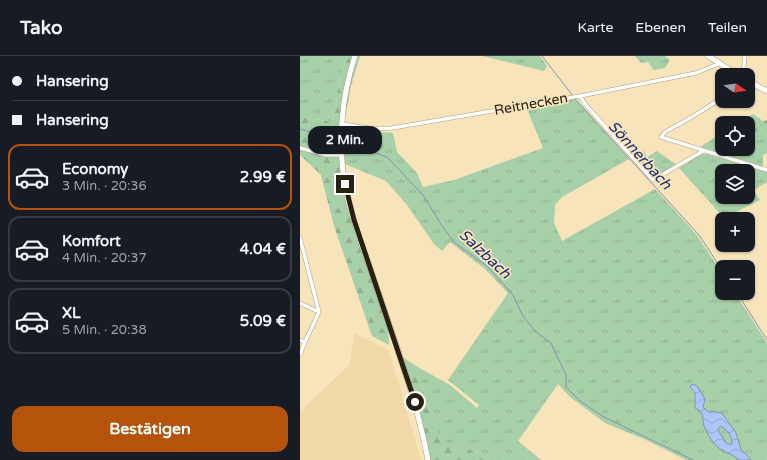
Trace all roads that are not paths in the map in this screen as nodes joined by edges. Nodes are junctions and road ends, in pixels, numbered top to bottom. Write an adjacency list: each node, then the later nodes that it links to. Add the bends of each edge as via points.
1 (355, 56): 11 (street, via 347,86)
2 (708, 56): 4 (street)
3 (745, 56): 6 (street)
4 (718, 64): 5 (street); 9 (street, Reitnecken, via 696,73)
5 (725, 68)
6 (744, 68)
7 (755, 85): 8 (street)
8 (767, 91)
9 (576, 96): 11 (street, Reitnecken, via 387,129); 13 (street, via 653,180)
10 (715, 102): 13 (street, via 665,132 661,137)
11 (342, 124): 14 (street)
12 (300, 148): 14 (street, via 326,155)
13 (704, 152): 15 (street)
14 (342, 155): 23 (street, via 349,202 411,389)
15 (767, 170)
16 (300, 238): 17 (street)
17 (302, 252): 19 (street)
18 (300, 303): 19 (street)
19 (319, 312): 21 (street)
20 (300, 340): 21 (street)
21 (305, 342): 22 (street)
22 (300, 354)
23 (428, 460)

